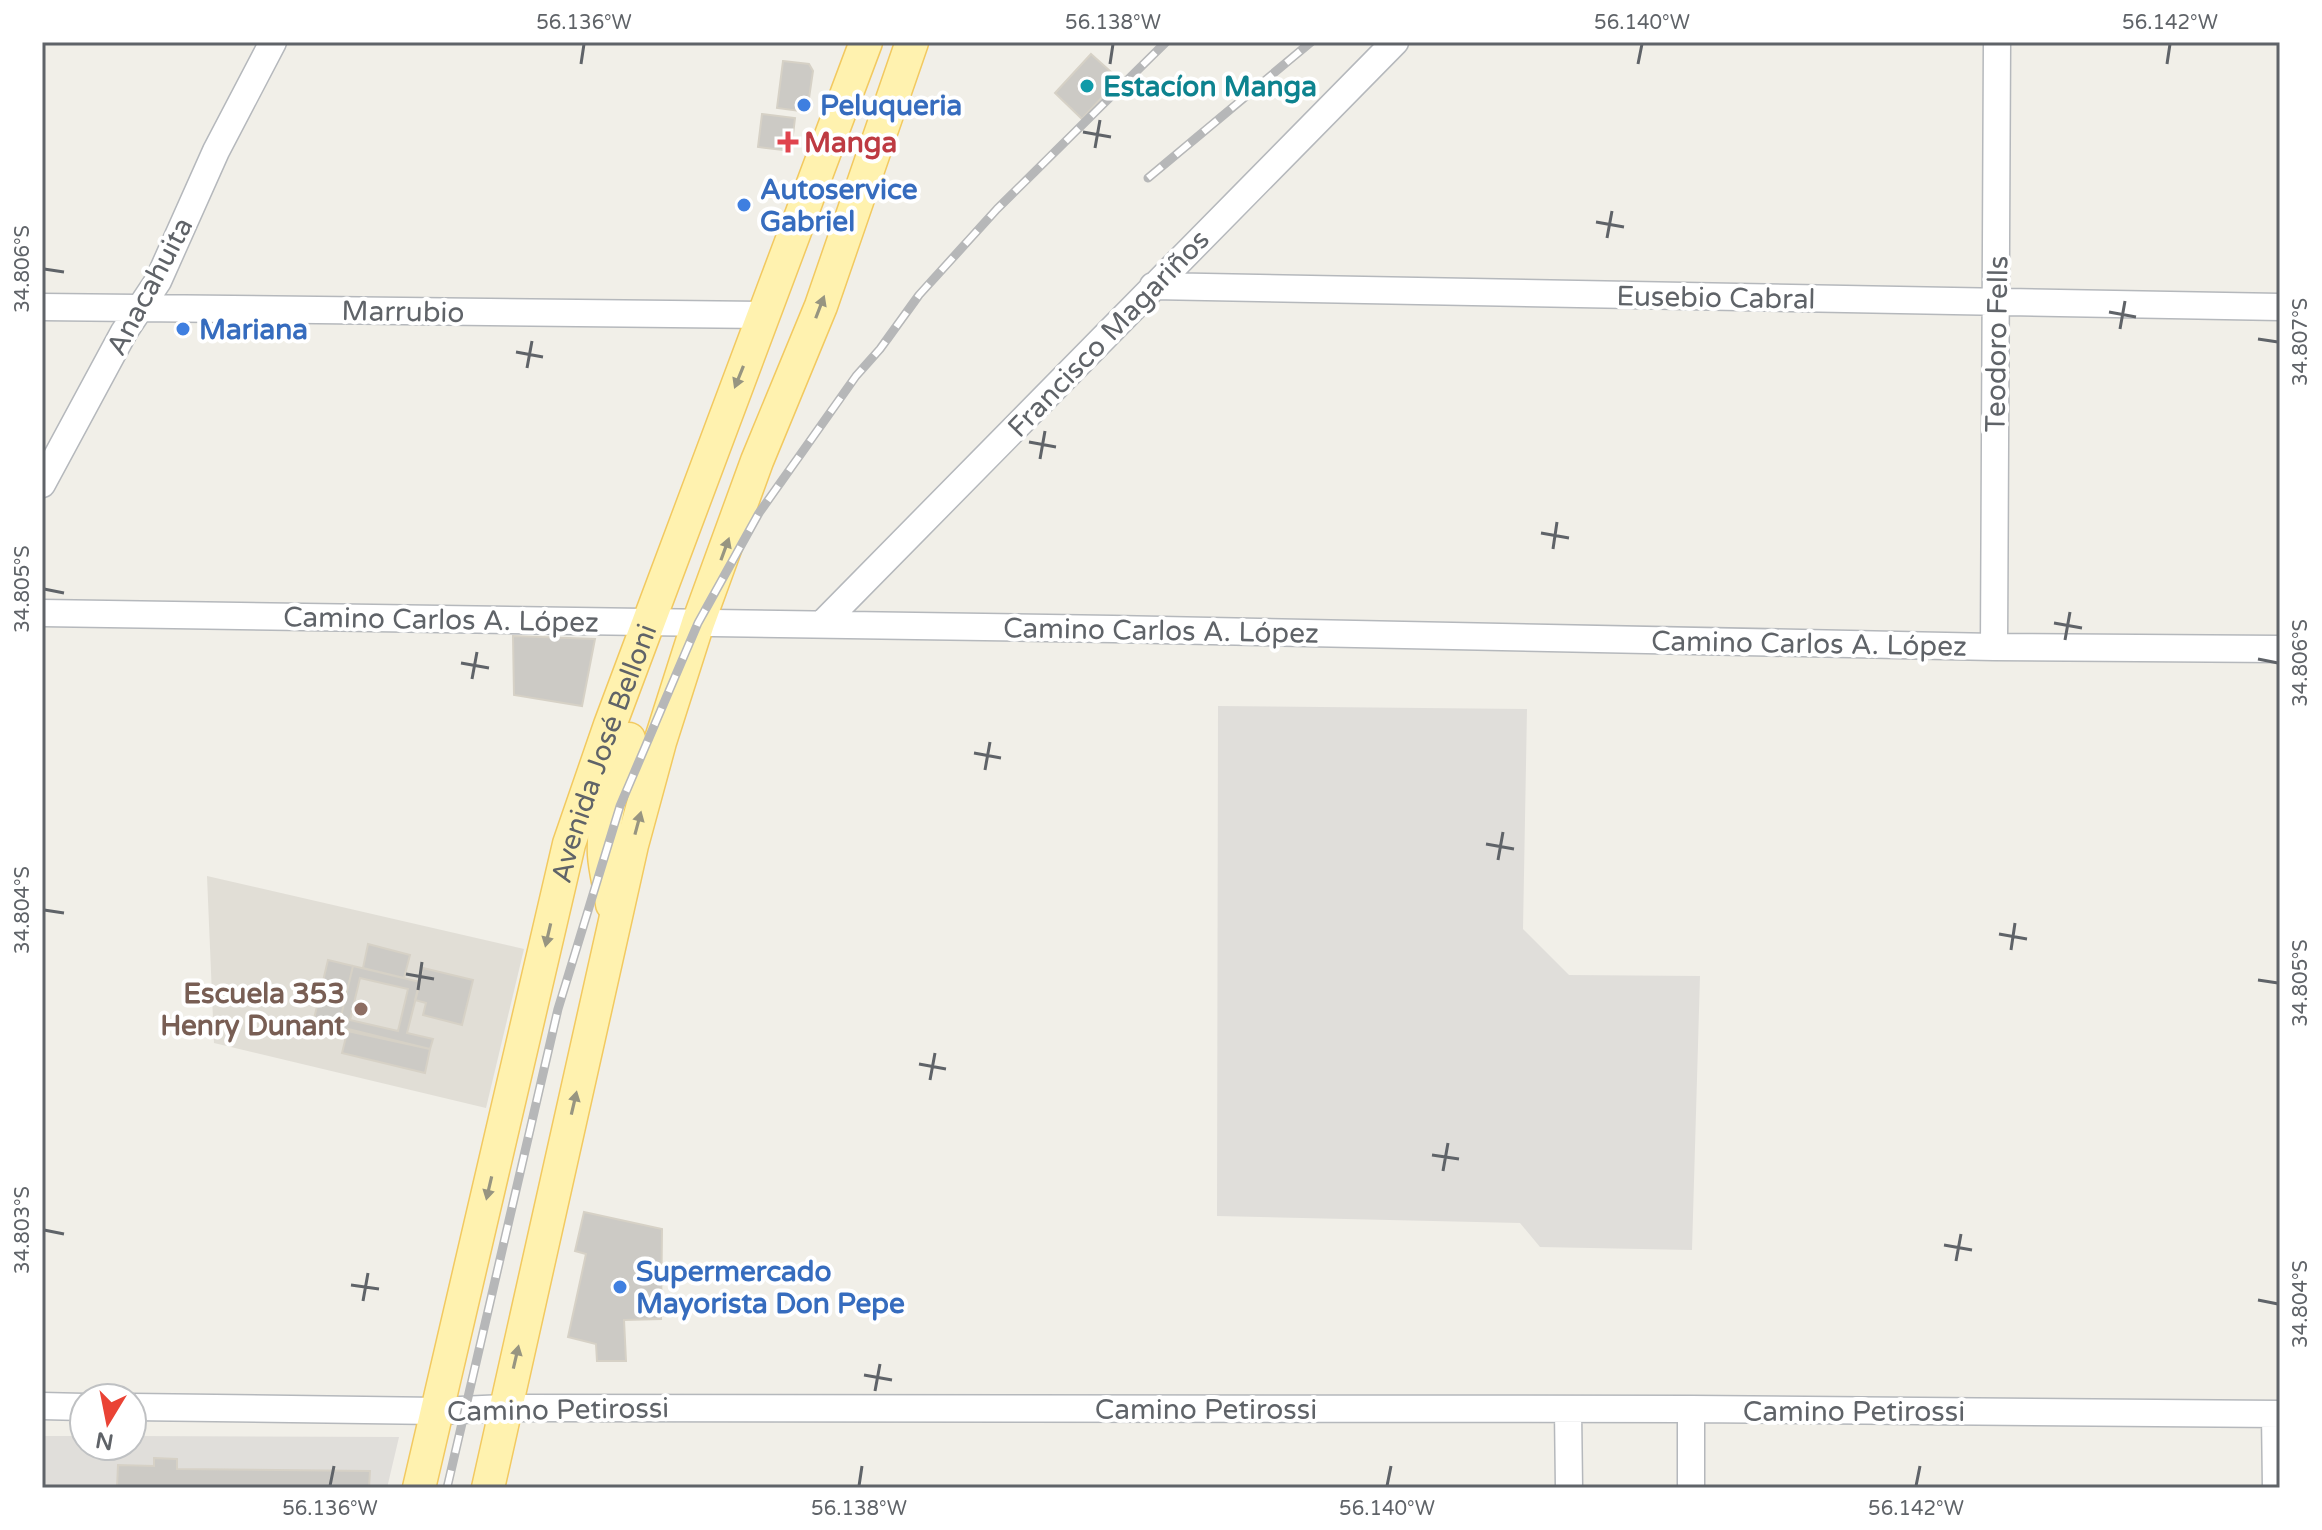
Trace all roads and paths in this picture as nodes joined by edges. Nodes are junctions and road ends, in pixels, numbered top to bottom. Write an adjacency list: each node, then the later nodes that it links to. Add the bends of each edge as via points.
1 (273, 42): 10 (street, Anacahuita, via 216,151 158,281)
2 (866, 42): 11 (main road, Avenida José Belloni)
3 (912, 42): 16 (main road, Avenida José Belloni, one-way to 3, via 821,306)
4 (1395, 42): 6 (street, Francisco Magariños)
5 (1997, 42): 7 (street, Teodoro Fells)
6 (1153, 286): 7 (street, Eusebio Cabral); 17 (street, Francisco Magariños)
7 (1997, 302): 9 (street, Eusebio Cabral); 18 (street, Teodoro Fells)
8 (42, 307): 10 (street, Marrubio)
9 (2280, 307)
10 (140, 308): 11 (street, Marrubio); 13 (street, Anacahuita)
11 (764, 315): 12 (main road, Avenida José Belloni, one-way to 12)
12 (721, 425): 15 (main road, Avenida José Belloni); 16 (main road, via 723,470 677,587 678,601)
13 (42, 484)
14 (42, 613): 15 (street, Camino Carlos A. López)
15 (650, 621): 16 (street, Camino Carlos A. López); 20 (main road, via 657,646 655,671 622,757 607,815 604,855); 27 (main road, Avenida José Belloni, one-way to 27, via 569,844)
16 (698, 623): 17 (street, Camino Carlos A. López); 20 (main road, Avenida José Belloni, one-way to 16, via 660,742)
17 (822, 624): 18 (street, Camino Carlos A. López)
18 (1994, 647): 19 (street, Camino Carlos A. López)
19 (2280, 649)
20 (615, 921): 24 (main road, Avenida José Belloni, one-way to 20)
21 (42, 1406): 22 (street)
22 (68, 1407)
23 (148, 1407): 27 (street, Camino Petirossi)
24 (505, 1408): 26 (street, Camino Petirossi); 27 (street, Camino Petirossi); 30 (main road, Avenida José Belloni)
25 (1691, 1409): 26 (street, Camino Petirossi); 28 (street, Camino Petirossi); 32 (street)
26 (1568, 1410): 31 (street)
27 (438, 1411): 29 (main road, Avenida José Belloni)
28 (2278, 1414): 33 (street)
29 (419, 1488)
30 (488, 1488)
31 (1569, 1488)
32 (1691, 1488)
33 (2276, 1488)

